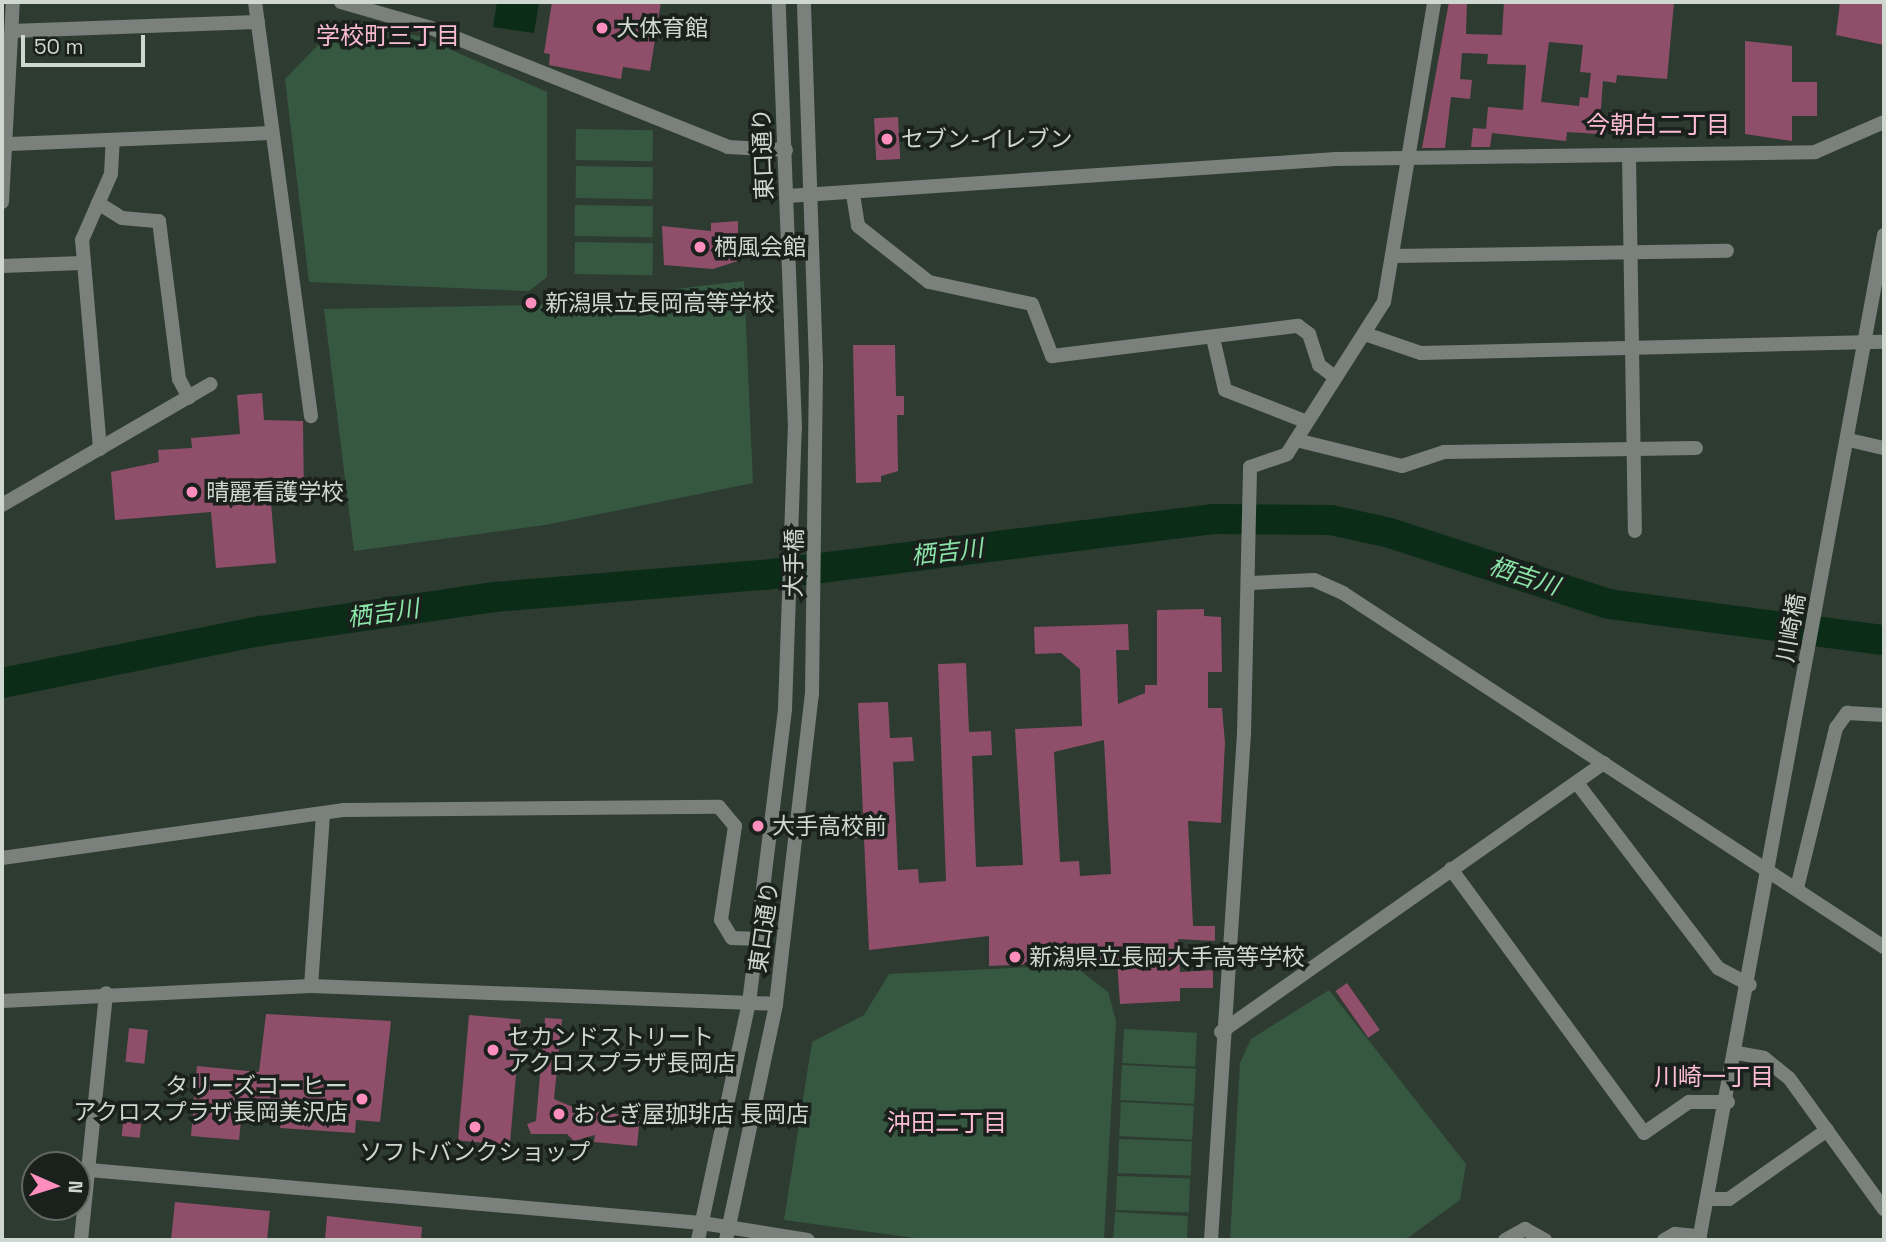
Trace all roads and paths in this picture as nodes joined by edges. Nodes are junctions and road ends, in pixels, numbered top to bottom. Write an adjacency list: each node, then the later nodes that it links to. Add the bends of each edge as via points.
1 (13, 2): 8 (street)
2 (255, 2): 7 (street)
3 (341, 2): 13 (street, via 431,28 728,147)
4 (779, 2): 13 (street, 東口通り)
5 (804, 2): 17 (street, 東口通り)
6 (1434, 2): 15 (street)
7 (258, 22): 8 (street); 10 (street)
8 (12, 31): 12 (street)
9 (1884, 122): 14 (street, via 1815,152)
10 (270, 133): 11 (street); 35 (street)
11 (113, 140): 12 (street); 20 (street, via 111,174)
12 (10, 144): 19 (street)
13 (786, 150): 18 (street, 東口通り)
14 (1629, 156): 15 (street); 22 (street)
15 (1410, 157): 16 (street, via 1045,174); 24 (street)
16 (853, 194): 17 (street); 28 (street, via 858,226 929,282 1032,304 1052,356)
17 (812, 195): 18 (street); 44 (street, 東口通り)
18 (788, 196): 45 (street, 東口通り)
19 (2, 202)
20 (98, 203): 25 (street, via 82,240); 34 (street, via 122,218 159,221 179,379)
21 (1884, 234): 30 (street, 川崎橋)
22 (1631, 251): 23 (street); 24 (street); 31 (street)
23 (1727, 251)
24 (1393, 256): 27 (street, via 1384,302)
25 (82, 263): 26 (street); 40 (street)
26 (2, 266)
27 (1368, 335): 31 (street, via 1421,353); 32 (street)
28 (1213, 338): 32 (street, via 1305,328 1319,365); 36 (street, via 1225,390)
29 (1884, 342): 30 (street)
30 (1865, 345): 31 (street); 38 (street, 川崎橋)
31 (1632, 351): 42 (street)
32 (1335, 377): 36 (street)
33 (211, 384): 34 (street)
34 (189, 398): 40 (street)
35 (311, 416)
36 (1307, 422): 37 (street)
37 (1296, 440): 42 (street, via 1402,466 1444,452); 47 (street, via 1278,462 1250,467)
38 (1849, 440): 41 (street); 56 (street, 川崎橋)
39 (1696, 448): 42 (street)
40 (100, 449): 43 (street)
41 (1884, 449)
42 (1634, 450): 46 (street)
43 (2, 505)
44 (818, 513): 48 (street, 大手橋)
45 (794, 515): 49 (street, 大手橋)
46 (1635, 531)
47 (1251, 577): 51 (street, via 1314,580 1343,593); 66 (street)
48 (816, 615): 65 (street, 東口通り, via 803,800)
49 (791, 617): 58 (street, 東口通り)
50 (1884, 715): 57 (street, via 1847,713 1836,728)
51 (1604, 763): 52 (street); 56 (street)
52 (1577, 783): 55 (street); 60 (street, via 1718,968)
53 (323, 813): 54 (street); 58 (street, via 719,807 735,825 725,932); 61 (street)
54 (2, 858)
55 (1451, 869): 66 (street); 68 (street, via 1644,1133 1689,1102)
56 (1769, 871): 57 (street); 60 (street, 川崎橋)
57 (1797, 888): 59 (street)
58 (759, 939): 64 (street, 東口通り)
59 (1884, 947)
60 (1749, 985): 67 (street, 川崎橋)
61 (311, 986): 62 (street); 64 (street)
62 (106, 993): 63 (street); 70 (street)
63 (2, 1001)
64 (749, 1003): 65 (street); 75 (street, 東口通り)
65 (776, 1004): 76 (street, 東口通り)
66 (1221, 1031): 82 (street)
67 (1737, 1053): 68 (street, 川崎橋); 69 (street, via 1776,1066)
68 (1728, 1102): 72 (street, 川崎橋)
69 (1827, 1130): 72 (street, via 1729,1199); 73 (street)
70 (91, 1151)
71 (91, 1170): 75 (street)
72 (1709, 1199): 78 (street, 川崎橋)
73 (1884, 1209)
74 (83, 1221): 79 (street)
75 (702, 1223): 76 (street); 80 (street, 東口通り)
76 (727, 1234): 77 (street)
77 (761, 1237): 81 (street)
78 (1700, 1238): 85 (street, via 1675,1234)
79 (81, 1240)
80 (698, 1240)
81 (808, 1240)
82 (1211, 1240)
83 (1505, 1240): 84 (street, via 1525,1229)
84 (1545, 1240)
85 (1664, 1240)

